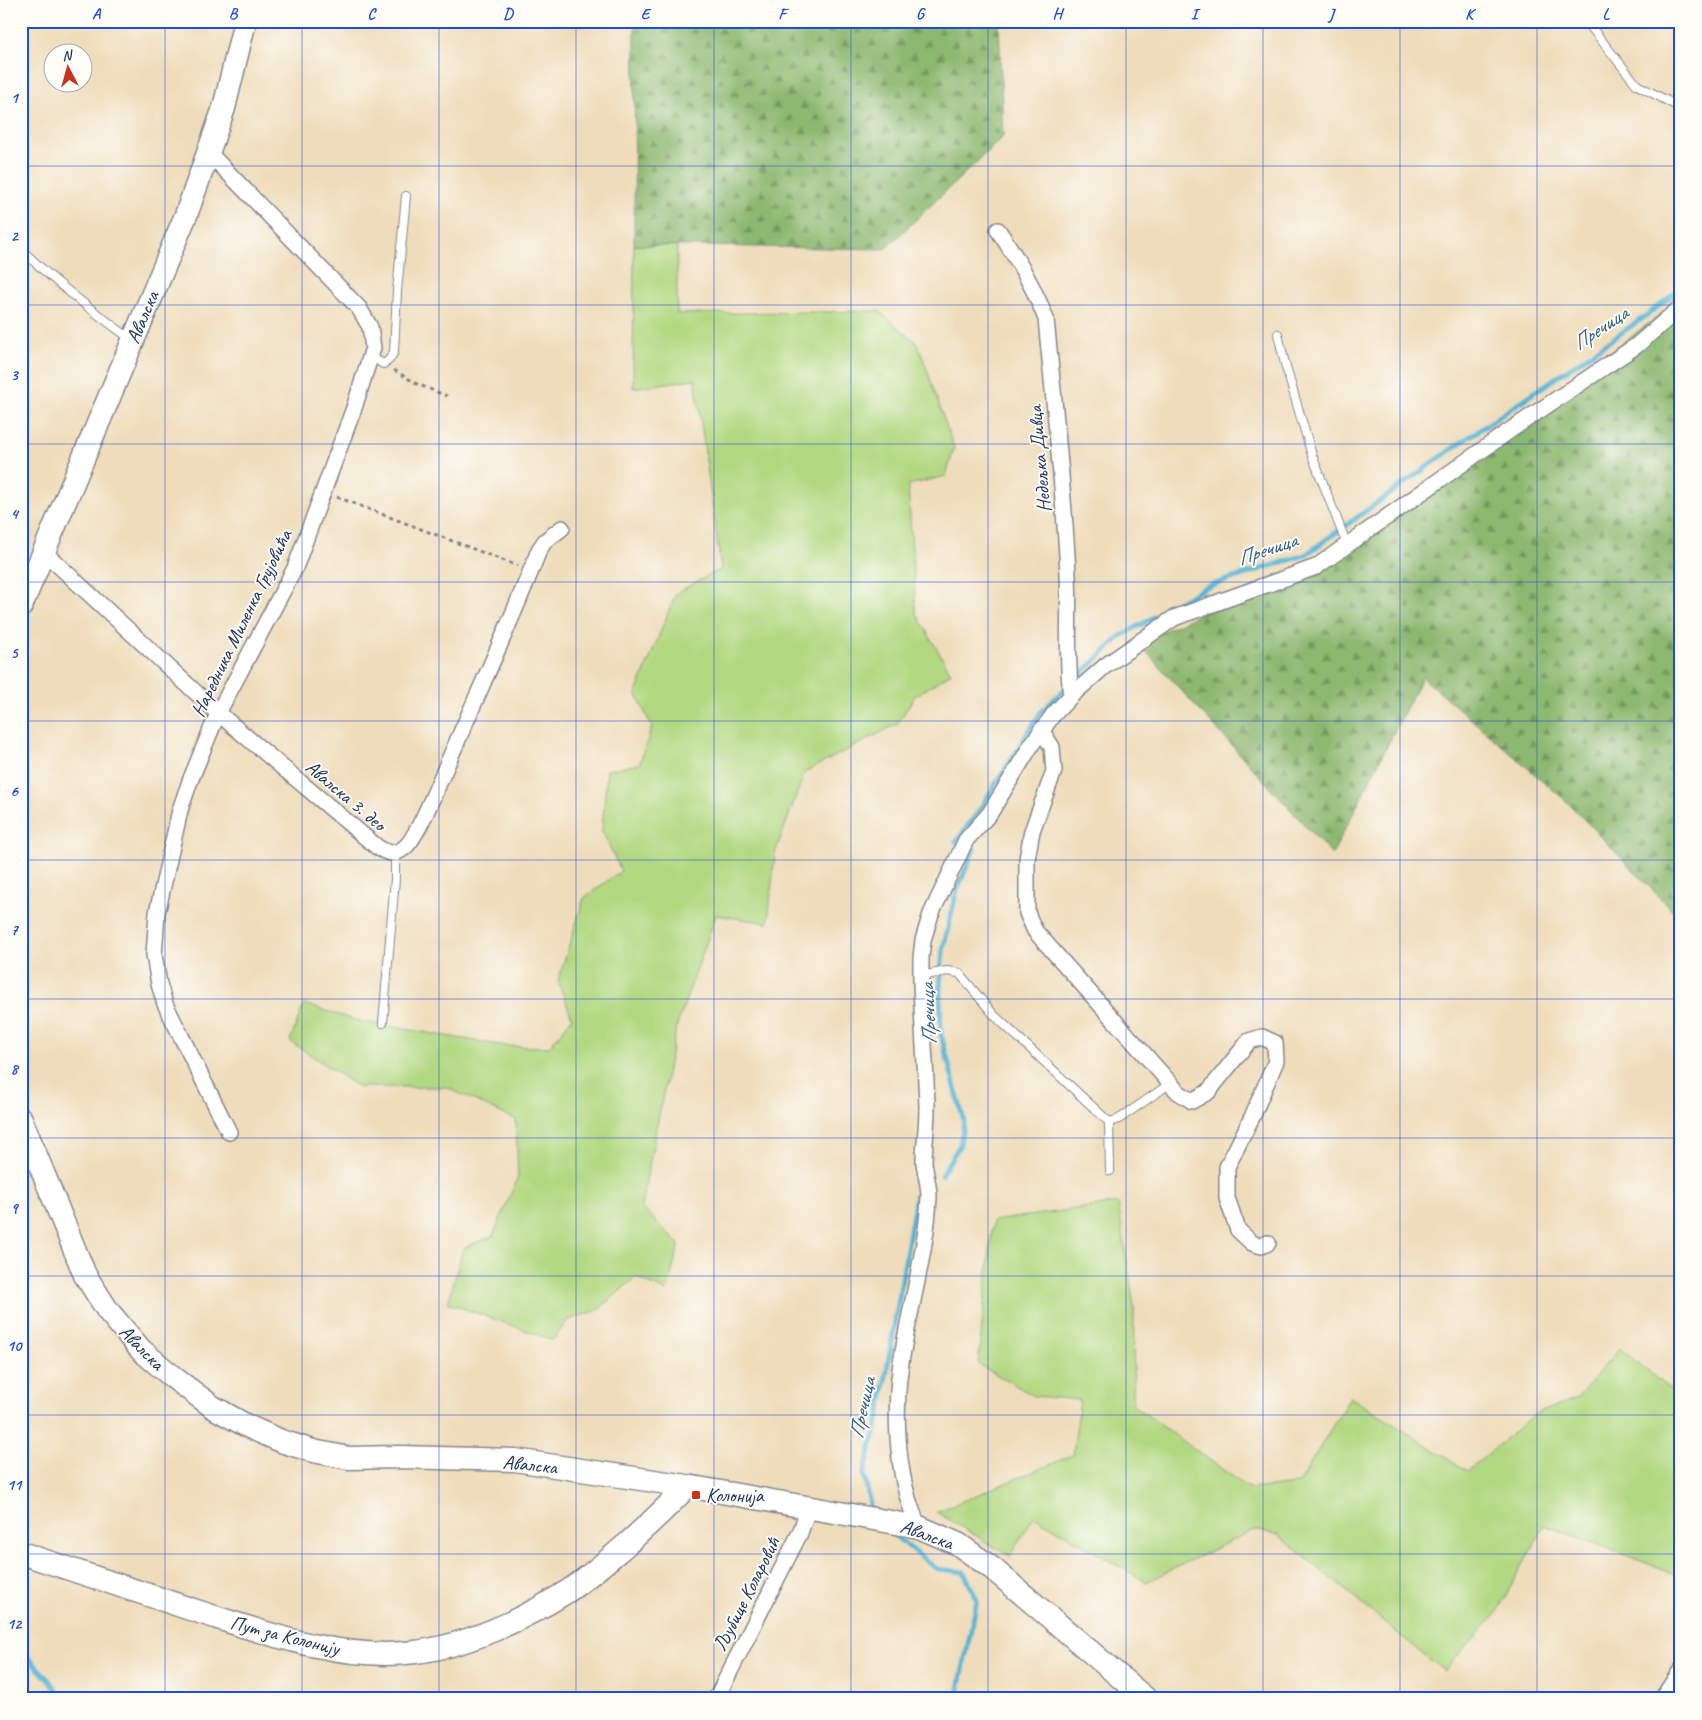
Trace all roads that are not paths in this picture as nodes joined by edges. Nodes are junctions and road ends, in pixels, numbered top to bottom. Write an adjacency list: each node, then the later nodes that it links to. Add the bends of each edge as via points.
1 (245, 21): 4 (street, Авалска, via 224,108)
2 (1586, 21): 3 (lane, via 1637,85)
3 (1681, 108)
4 (208, 152): 10 (street, Авалска, via 186,215); 11 (street, Наредника Миленка Грујовића, via 359,308 370,326)
5 (406, 196): 11 (lane, via 394,352 389,360)
6 (998, 230): 16 (street, Недељка Дивца, via 1018,259 1046,319 1065,526)
7 (21, 249): 10 (lane, via 70,294)
8 (1681, 307): 13 (street, via 1636,346)
9 (1278, 334): 13 (lane, via 1312,455)
10 (132, 340): 14 (street, Авалска)
11 (377, 360): 17 (street, Наредника Миленка Грујовића, via 295,568)
12 (562, 528): 19 (street, Авалска 3. део, via 539,550 438,785 414,835 406,847)
13 (1346, 542): 16 (street, via 1316,567 1174,618 1105,666)
14 (44, 552): 15 (street, Авалска); 17 (street, Авалска 3. део)
15 (21, 606)
16 (1071, 695): 18 (street)
17 (218, 713): 19 (street, Авалска 3. део, via 377,848); 25 (street, Наредника Миленка Грујовића, via 180,810 157,913 154,955 164,1004)
18 (1041, 730): 20 (street, via 990,813 966,840 931,914 923,940); 22 (street, via 1052,747 1054,771 1032,830 1027,859 1026,913 1035,931)
19 (395, 854): 21 (lane, via 396,879)
20 (927, 974): 24 (lane, via 959,973 994,1015); 30 (street, via 924,1164 929,1194 921,1262 903,1347 898,1430 902,1472 910,1508)
21 (383, 1023)
22 (1171, 1082): 24 (lane, via 1119,1119); 27 (street, via 1178,1092 1192,1101 1208,1092 1249,1041 1262,1037 1275,1043 1276,1061 1227,1167 1227,1198 1238,1230 1252,1243 1261,1246)
23 (21, 1120): 28 (street, Авалска, via 84,1275 108,1311 141,1350 167,1373 238,1421 281,1441 350,1458 515,1460)
24 (1109, 1122): 26 (lane)
25 (228, 1132)
26 (1110, 1171)
27 (1268, 1243)
28 (687, 1486): 29 (street, Авалска); 31 (street, Пут за Колонију, via 666,1510 569,1590 476,1637 414,1652 327,1649 258,1631)
29 (809, 1506): 30 (street, Авалска); 33 (street, Љубице Коларовић, via 800,1533)
30 (919, 1527): 34 (street, Авалска, via 958,1544 993,1569)
31 (21, 1554)
32 (1681, 1670): 35 (street)
33 (716, 1699)
34 (1146, 1699)
35 (1662, 1699)

